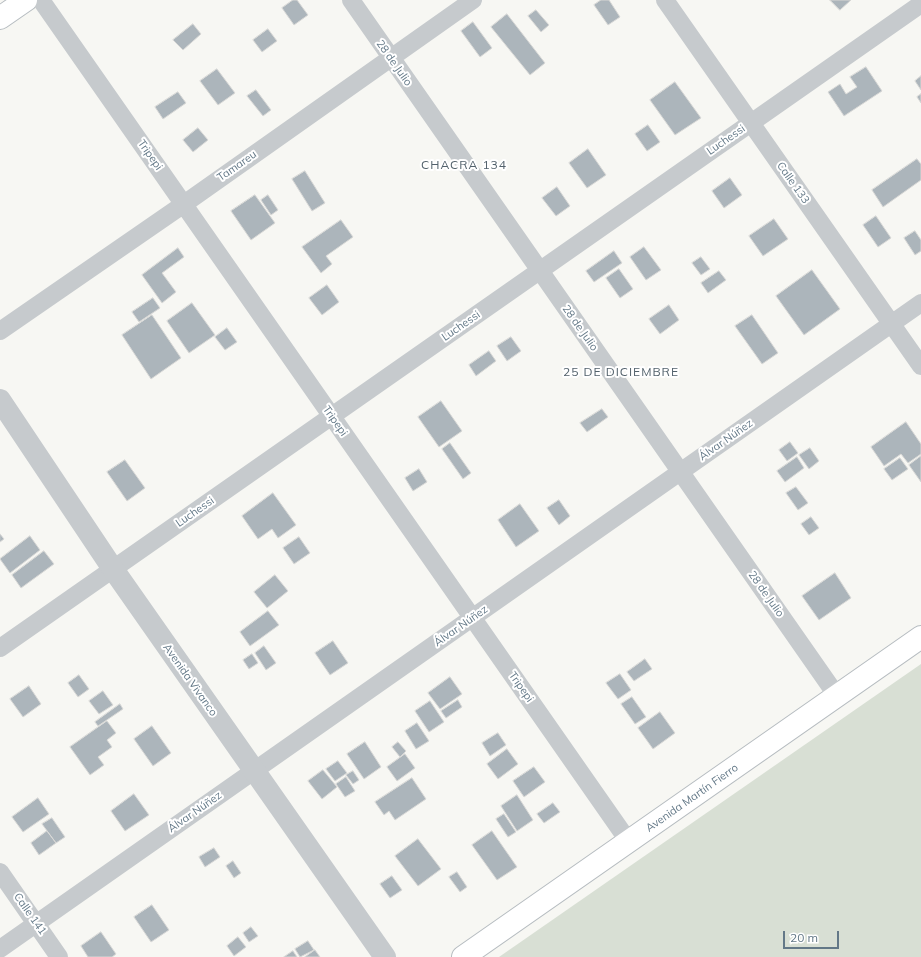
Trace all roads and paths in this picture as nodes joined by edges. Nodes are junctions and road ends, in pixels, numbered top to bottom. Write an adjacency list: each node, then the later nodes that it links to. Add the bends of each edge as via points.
1 (26, 0): 7 (main road)
2 (41, 0): 10 (street, Tripepi)
3 (351, 0): 8 (street, 28 de Julio)
4 (472, 0): 8 (street, Tamareu)
5 (665, 0): 9 (street, Calle 133)
6 (921, 4): 9 (street, Luchessi)
7 (0, 18)
8 (390, 57): 10 (street, Tamareu); 11 (street, 28 de Julio)
9 (751, 123): 11 (street, Luchessi); 13 (street, Calle 133)
10 (184, 204): 14 (street, Tamareu); 17 (street, Tripepi)
11 (540, 271): 17 (street, Luchessi); 18 (street, 28 de Julio)
12 (921, 303): 13 (street, Álvar Núñez)
13 (891, 324): 15 (street, Calle 133); 18 (street, Álvar Núñez)
14 (0, 331)
15 (921, 366)
16 (0, 400): 19 (street, Avenida Vivanco)
17 (332, 416): 19 (street, Luchessi); 20 (street, Tripepi)
18 (680, 472): 20 (street, Álvar Núñez); 23 (street, 28 de Julio)
19 (113, 569): 22 (street, Luchessi); 24 (street, Avenida Vivanco)
20 (473, 618): 24 (street, Álvar Núñez); 25 (street, Tripepi)
21 (921, 637): 23 (main road, Avenida Martín Fierro)
22 (0, 648)
23 (837, 696): 25 (main road, Avenida Martín Fierro)
24 (253, 771): 27 (street, Álvar Núñez); 30 (street, Avenida Vivanco)
25 (629, 842): 31 (main road, Avenida Martín Fierro)
26 (0, 872): 27 (street, Calle 141)
27 (36, 924): 28 (street, Álvar Núñez); 29 (street, Calle 141)
28 (0, 949)
29 (59, 957)
30 (385, 957)
31 (463, 957)

